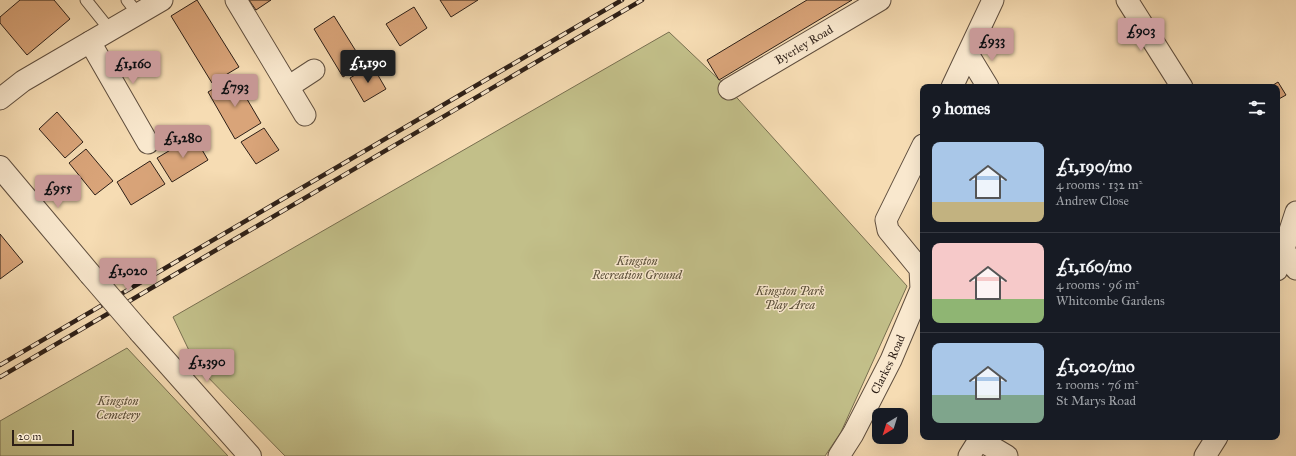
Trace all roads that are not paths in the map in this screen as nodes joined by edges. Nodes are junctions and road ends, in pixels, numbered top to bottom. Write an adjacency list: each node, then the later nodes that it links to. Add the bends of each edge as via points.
1 (86, 0): 8 (lane)
2 (162, 0): 7 (street)
3 (236, 0): 15 (street)
4 (880, 0): 16 (street, Byerley Road)
5 (993, 0): 10 (street)
6 (1127, 0): 14 (street)
7 (133, 7): 8 (street)
8 (110, 30): 9 (street)
9 (90, 42): 17 (street, via 23,81); 19 (street)
10 (968, 54): 12 (street); 13 (street)
11 (314, 70): 15 (street)
12 (953, 84)
13 (986, 84)
14 (1180, 84)
15 (288, 87): 18 (street)
16 (729, 89)
17 (0, 99)
18 (305, 115)
19 (148, 143)
20 (920, 151): 24 (street, Clarkes Road, via 886,220 888,230)
21 (0, 167): 29 (street, bridge, via 140,332)
22 (1296, 212): 23 (street)
23 (1280, 244): 25 (street)
24 (920, 269)
25 (1296, 269)
26 (920, 291): 30 (street, Clarkes Road, via 890,360 853,434)
27 (1215, 440): 32 (street)
28 (976, 444): 31 (street)
29 (250, 456)
30 (839, 456)
31 (1007, 456)
32 (1205, 456)

